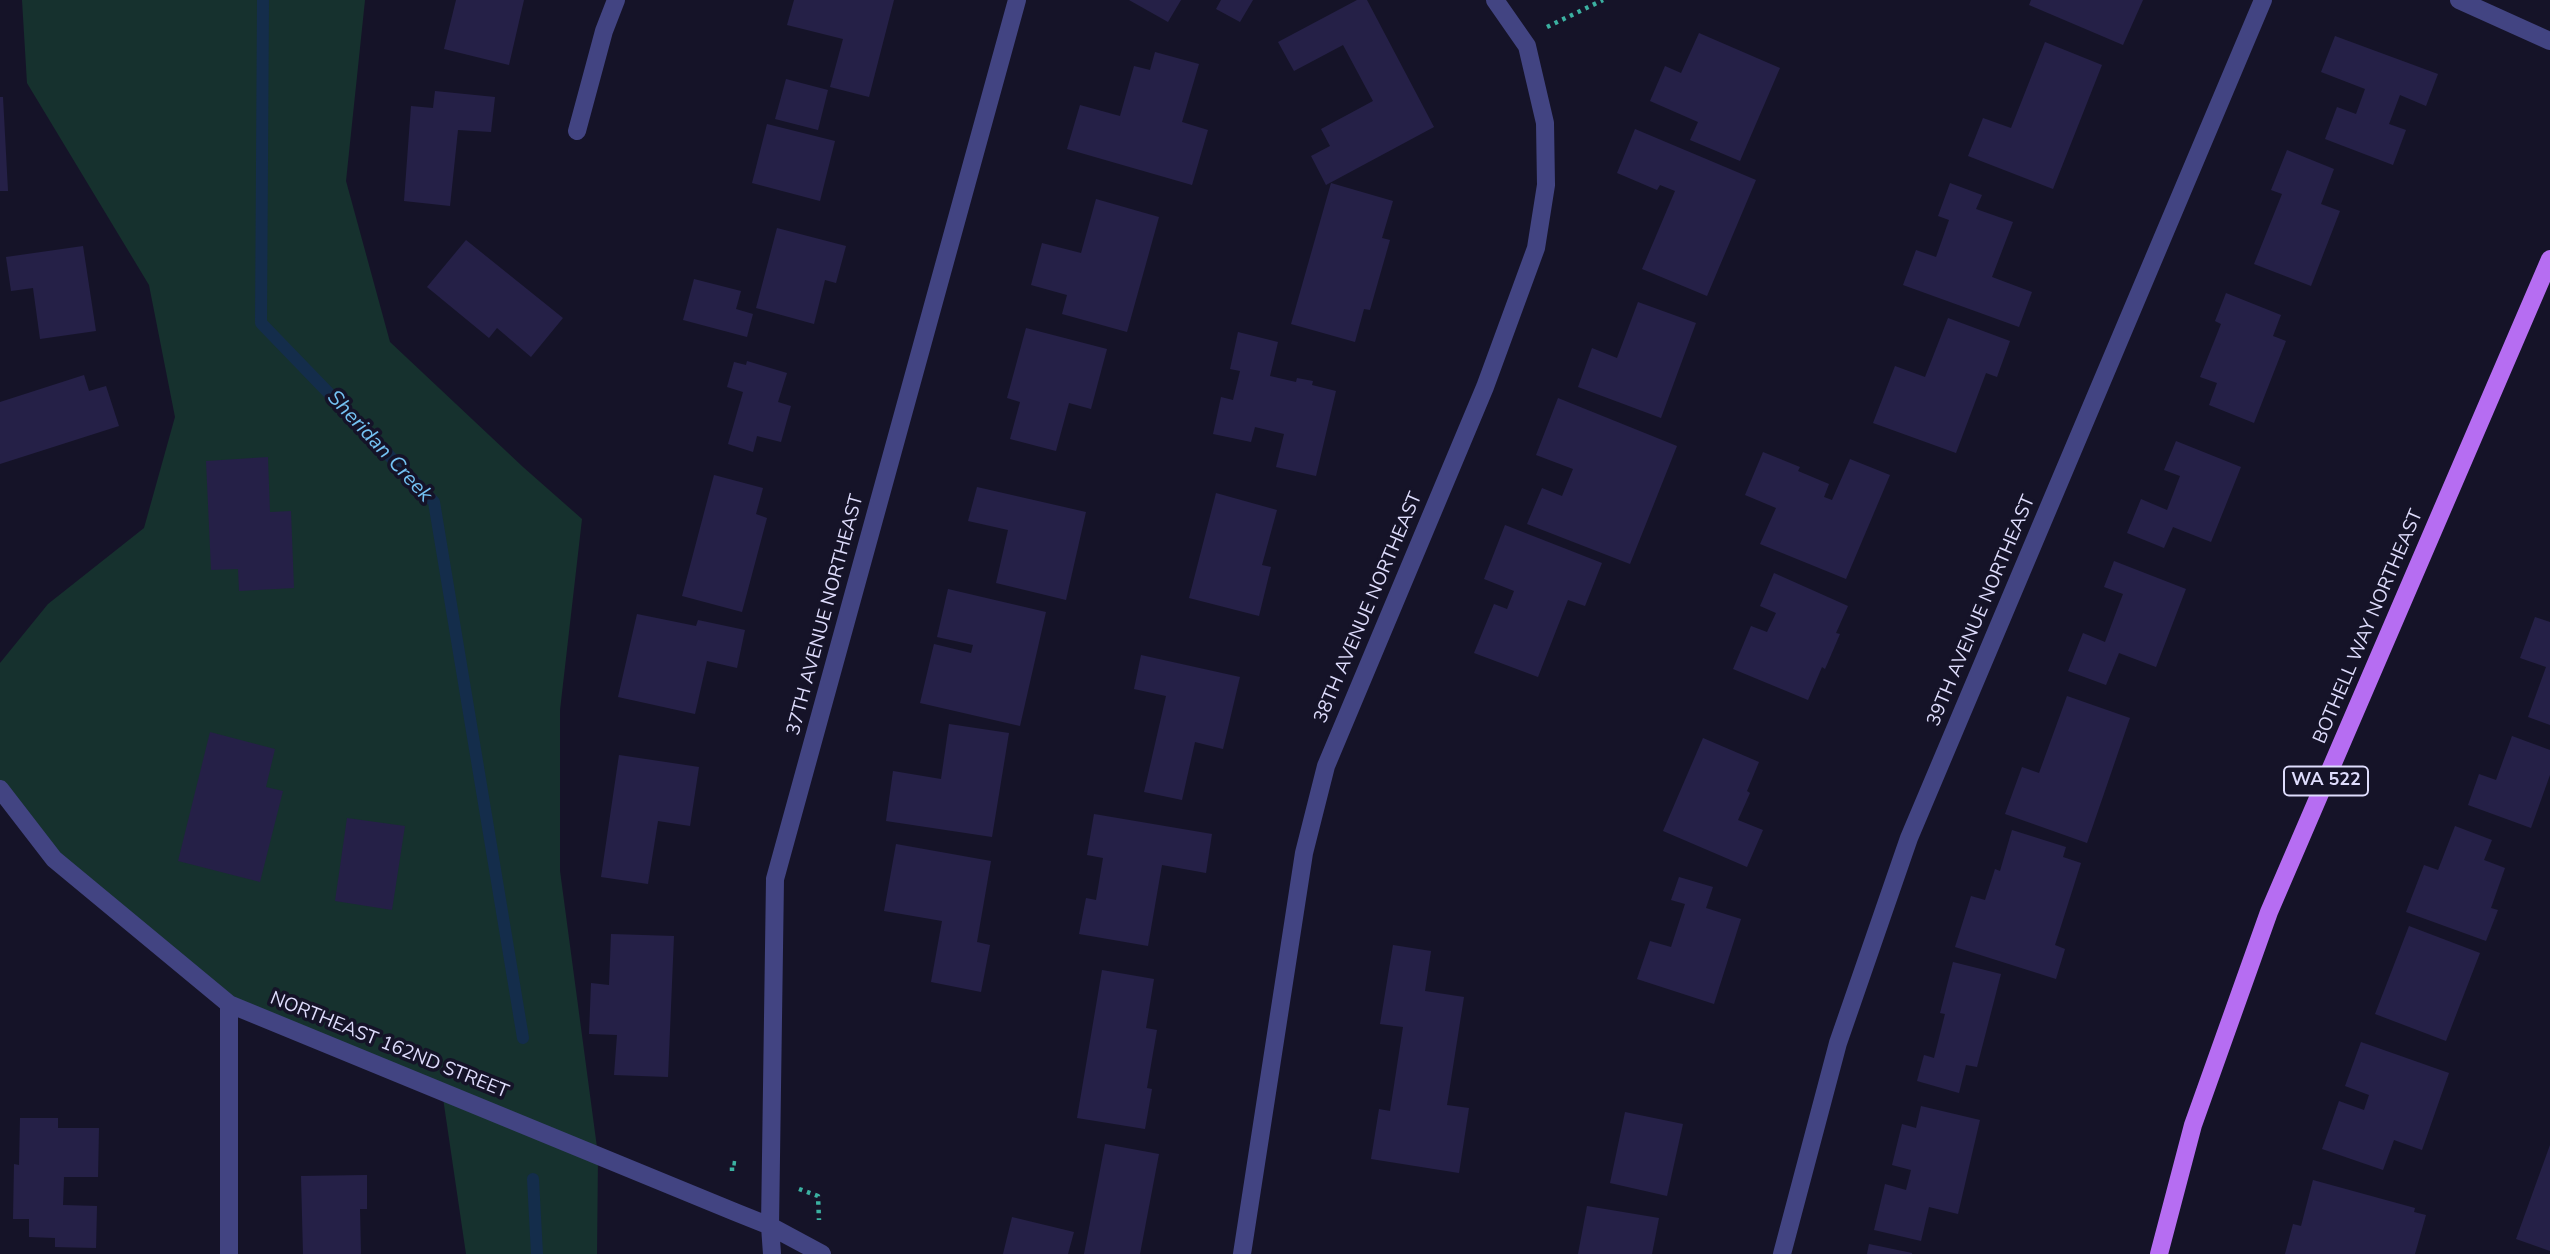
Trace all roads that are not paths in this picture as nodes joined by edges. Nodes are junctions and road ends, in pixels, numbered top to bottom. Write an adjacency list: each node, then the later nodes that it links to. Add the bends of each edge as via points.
1 (616, 0): 7 (street)
2 (1017, 0): 11 (street, 37TH AVENUE NORTHEAST, via 775,879)
3 (1495, 0): 15 (street, 38TH AVENUE NORTHEAST, via 1527,46 1545,123 1546,185 1536,248 1485,387 1325,766 1304,853)
4 (2263, 0): 16 (street, 39TH AVENUE NORTHEAST, via 1909,838 1838,1042)
5 (2459, 0): 6 (street)
6 (2550, 41)
7 (577, 131)
8 (2550, 259): 17 (main road, BOTHELL WAY NORTHEAST / WA 522, via 2269,912 2193,1125)
9 (0, 789): 10 (street, NORTHEAST 162ND STREET, via 54,859)
10 (229, 1004): 11 (street, NORTHEAST 162ND STREET); 12 (street)
11 (770, 1226): 13 (street, 37TH AVENUE NORTHEAST); 14 (street, NORTHEAST 162ND STREET)
12 (229, 1254)
13 (772, 1254)
14 (822, 1254)
15 (1242, 1254)
16 (1782, 1254)
17 (2158, 1254)

